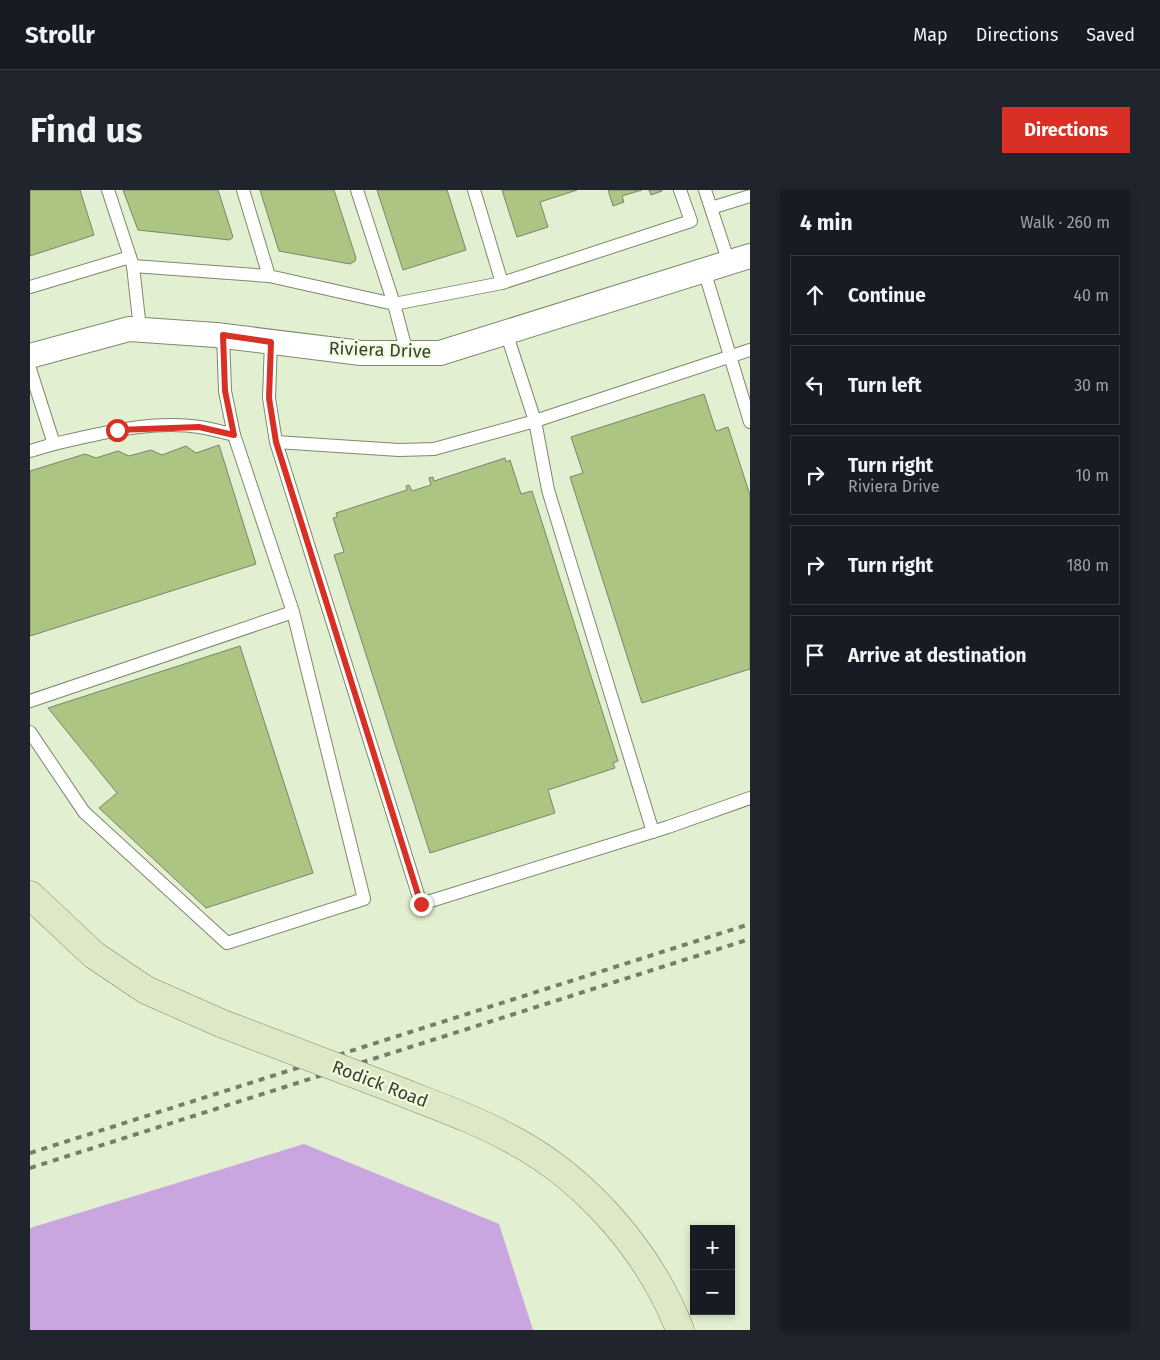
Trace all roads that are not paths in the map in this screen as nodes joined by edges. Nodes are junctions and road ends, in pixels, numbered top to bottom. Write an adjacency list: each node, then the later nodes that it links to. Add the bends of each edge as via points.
1 (108, 190): 10 (lane)
2 (243, 190): 12 (lane)
3 (357, 190): 15 (lane)
4 (474, 190): 13 (lane)
5 (680, 190): 13 (lane, via 691,222)
6 (706, 190): 8 (lane)
7 (750, 196): 8 (lane)
8 (711, 208): 9 (lane)
9 (739, 259): 11 (street, Riviera Drive)
10 (131, 262): 12 (lane); 14 (lane); 16 (lane)
11 (704, 270): 17 (street, Riviera Drive); 23 (lane)
12 (269, 276): 15 (lane)
13 (502, 283): 15 (lane)
14 (30, 287)
15 (394, 304): 21 (lane)
16 (140, 329): 18 (street, Riviera Drive); 22 (street, Riviera Drive, via 129,328)
17 (506, 332): 21 (street, Riviera Drive, via 440,353); 25 (lane)
18 (223, 335): 19 (street, Riviera Drive); 27 (lane, via 225,391)
19 (271, 342): 21 (street, Riviera Drive, via 362,353); 28 (lane, via 269,398)
20 (750, 350): 23 (lane)
21 (407, 353)
22 (30, 356)
23 (730, 356): 25 (lane); 26 (lane)
24 (30, 369): 29 (lane)
25 (535, 421): 28 (lane, via 434,449); 35 (lane, via 548,490)
26 (750, 422)
27 (234, 435): 29 (lane, via 199,427 155,427 117,430); 31 (lane)
28 (276, 442): 35 (lane, via 421,904)
29 (54, 444): 30 (lane)
30 (30, 451)
31 (293, 612): 32 (lane); 33 (lane, via 364,899 228,943 84,812)
32 (30, 702)
33 (30, 732)
34 (750, 798): 35 (lane)
35 (653, 832)
36 (30, 895): 37 (street, Rodick Road, bridge, via 94,955 146,990 223,1024 484,1125 553,1166 605,1211 646,1266)
37 (680, 1330)

